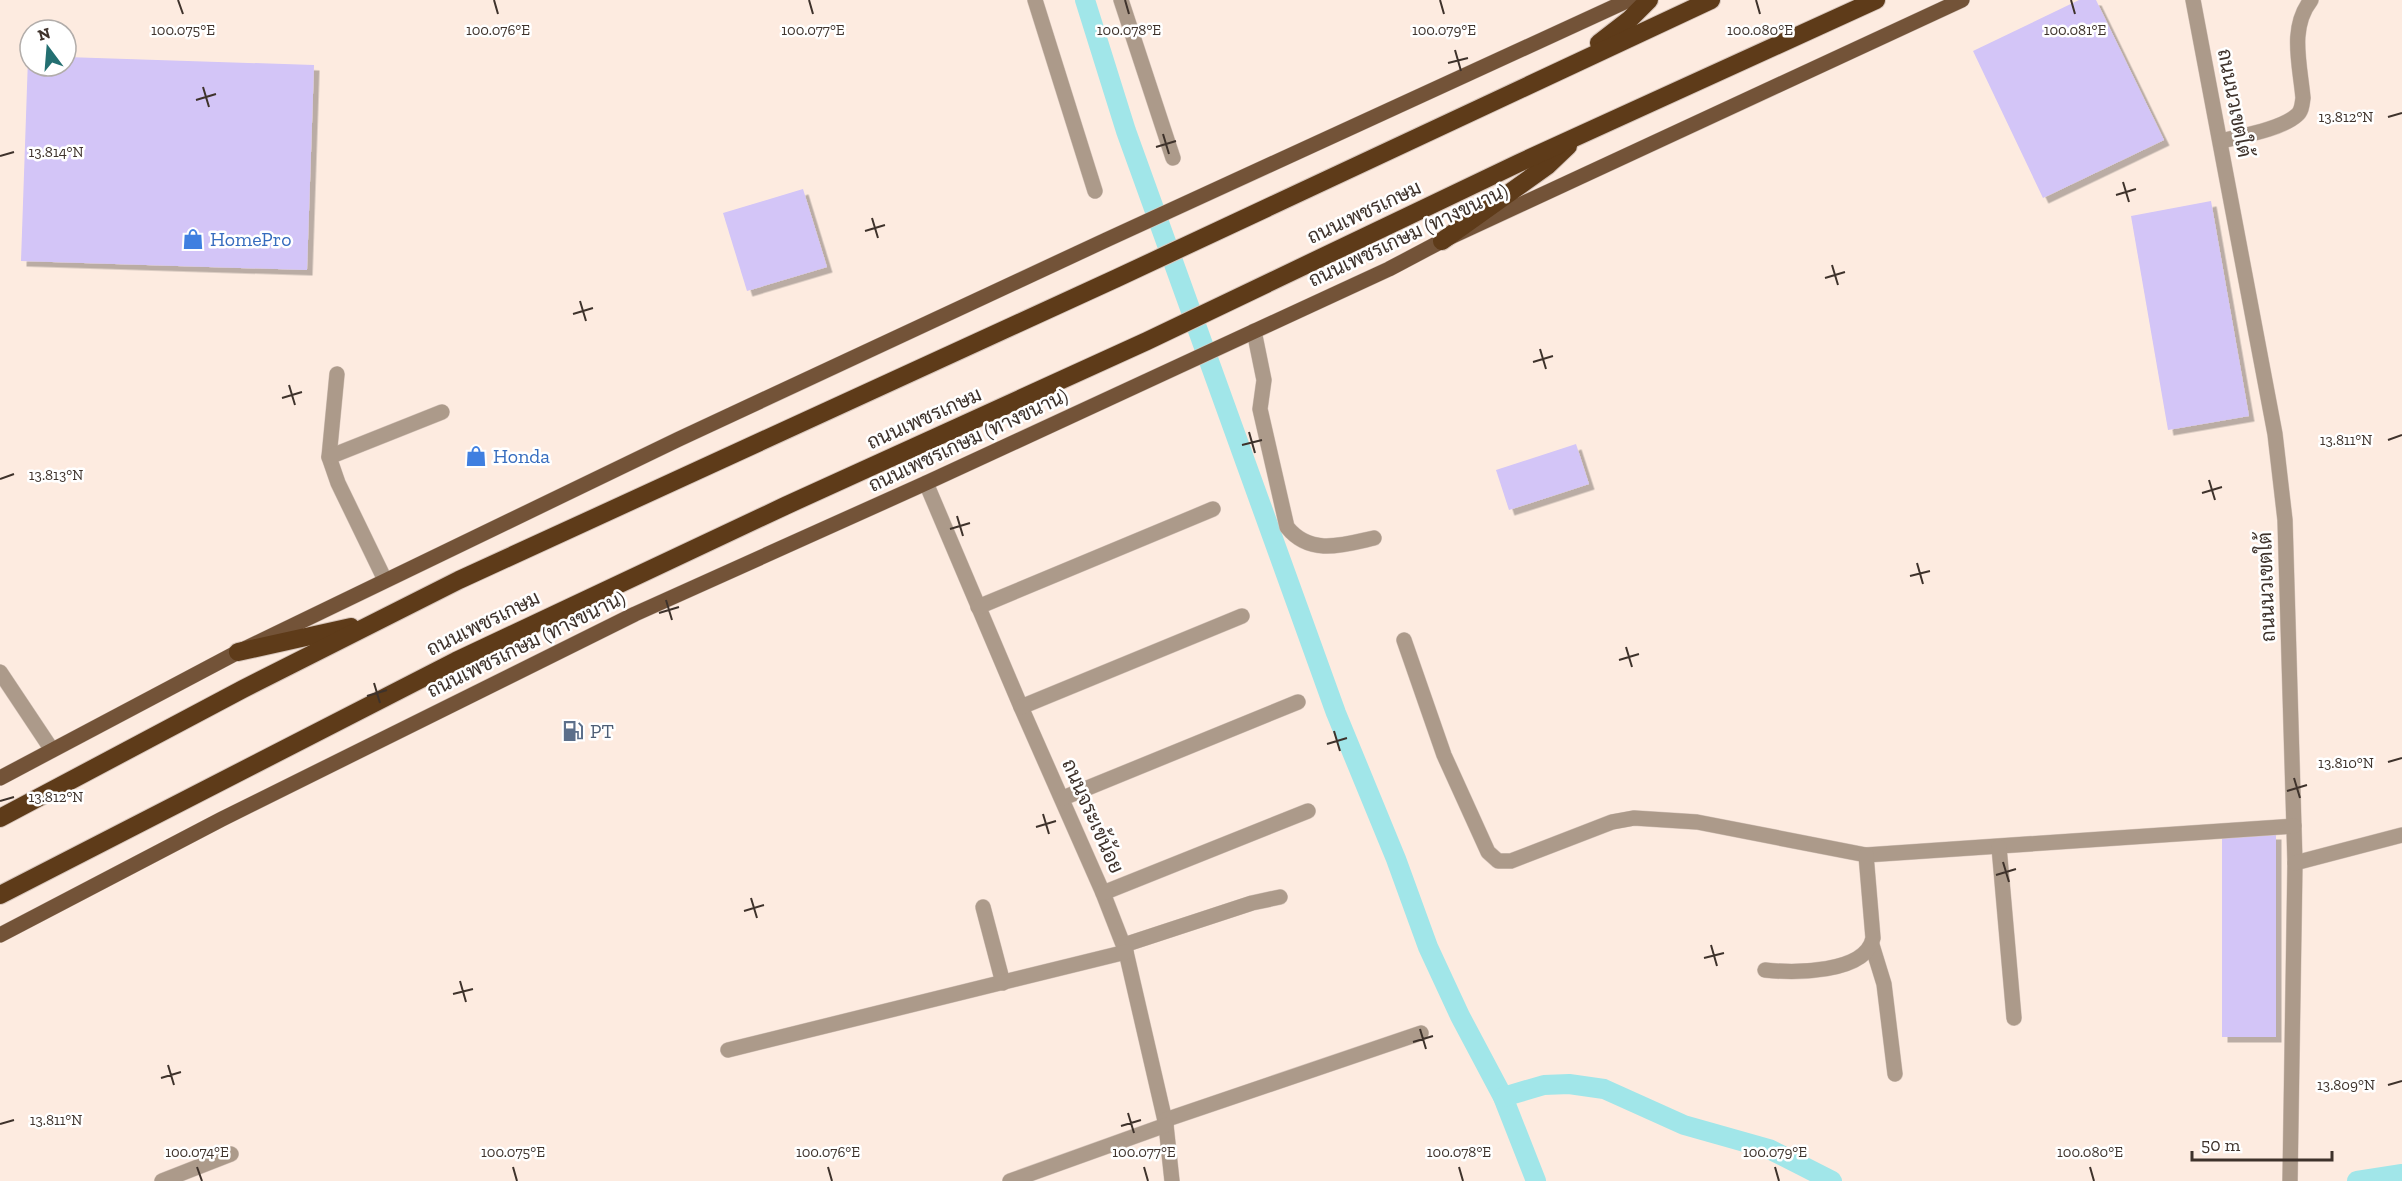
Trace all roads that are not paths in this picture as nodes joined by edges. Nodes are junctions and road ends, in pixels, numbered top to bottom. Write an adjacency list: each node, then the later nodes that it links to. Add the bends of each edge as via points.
1 (1035, 0): 15 (street)
2 (1121, 0): 14 (street)
3 (1629, 0): 10 (main road)
4 (1649, 0): 11 (highway)
5 (1711, 0): 11 (highway)
6 (1876, 0): 12 (highway, ถนนเพชรเกษม)
7 (1962, 0): 16 (main road, ถนนเพชรเกษม (ทางขนาน))
8 (2193, 0): 13 (street, ถนนนวเขตใต้)
9 (2311, 0): 13 (street, via 2296,31 2302,109 2284,123)
10 (1607, 5): 24 (main road)
11 (1574, 63): 27 (highway)
12 (1581, 135): 16 (highway, via 1546,166); 44 (highway, ถนนเพชรเกษม, via 1147,342 456,661)
13 (2221, 141): 38 (street, ถนนนวเขตใต้, via 2275,434 2285,520)
14 (1173, 158)
15 (1095, 191)
16 (1442, 241): 17 (main road, ถนนเพชรเกษม (ทางขนาน))
17 (1249, 333): 21 (main road, ถนนเพชรเกษม (ทางขนาน)); 23 (street, via 1264,380 1260,409 1287,527 1294,536 1325,548)
18 (337, 374): 20 (street)
19 (442, 412): 20 (street)
20 (329, 457): 24 (street)
21 (926, 483): 25 (street, ถนนจระเข้น้อย); 47 (main road, ถนนเพชรเกษม (ทางขนาน), via 578,642 222,819)
22 (1213, 509): 25 (street)
23 (1374, 538)
24 (385, 580): 29 (main road)
25 (978, 607): 32 (street, ถนนจระเข้น้อย)
26 (1242, 616): 32 (street)
27 (378, 621): 29 (highway); 37 (highway)
28 (1404, 640): 41 (street, via 1444,755 1488,852 1498,861 1511,861 1612,822 1634,818 1697,822)
29 (238, 652): 33 (main road)
30 (0, 672): 33 (street)
31 (1298, 702): 35 (street)
32 (1021, 707): 35 (street, ถนนจระเข้น้อย)
33 (52, 750): 34 (main road)
34 (0, 778)
35 (1063, 798): 43 (street, ถนนจระเข้น้อย)
36 (1308, 811): 43 (street)
37 (0, 818)
38 (2294, 826): 40 (street); 42 (street, ถนนนวเขตใต้)
39 (2402, 835): 42 (street)
40 (1999, 847): 41 (street); 52 (street)
41 (1866, 855): 48 (street)
42 (2295, 863): 58 (street, ถนนนวเขตใต้)
43 (1104, 893): 49 (street, ถนนจระเข้น้อย)
44 (0, 895)
45 (1281, 897): 49 (street, via 1252,903)
46 (983, 907): 51 (street)
47 (0, 935)
48 (1872, 945): 50 (street, via 1855,958 1830,968 1798,972); 55 (street, via 1884,984)
49 (1125, 949): 51 (street); 56 (street, ถนนจระเข้น้อย)
50 (1765, 970)
51 (1003, 983): 54 (street)
52 (2014, 1018)
53 (1421, 1033): 56 (street)
54 (728, 1050)
55 (1895, 1074)
56 (1165, 1123): 60 (street); 61 (street, ถนนจระเข้น้อย)
57 (231, 1154): 59 (street)
58 (2290, 1178)
59 (162, 1181)
60 (1010, 1181)
61 (1172, 1181)

